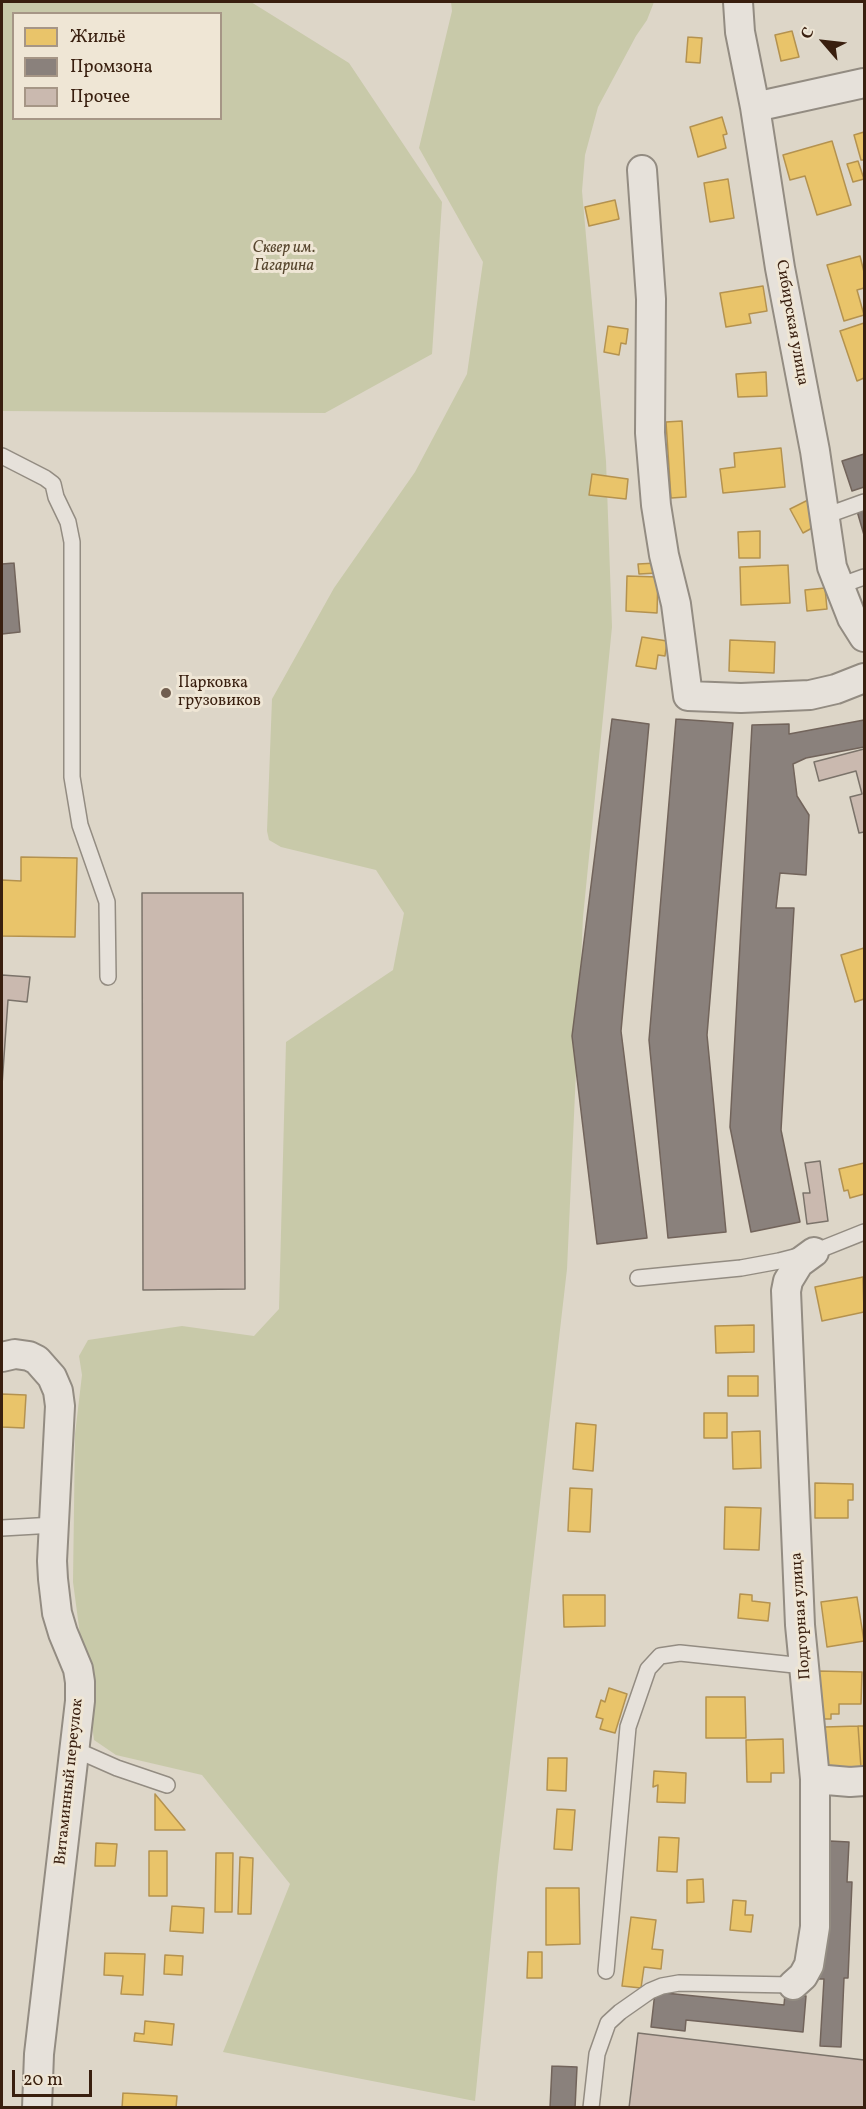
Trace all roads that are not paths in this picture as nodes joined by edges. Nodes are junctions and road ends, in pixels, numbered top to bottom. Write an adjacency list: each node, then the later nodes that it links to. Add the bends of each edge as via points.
1 (738, 2): 3 (street, Сибирская улица)
2 (864, 83): 3 (street)
3 (755, 107): 7 (street, Сибирская улица)
4 (642, 170): 10 (street, via 651,299 650,433 656,505 676,604 688,696 810,695)
5 (2, 456): 11 (lane, via 53,484 68,522 72,542 72,777 80,825 107,902)
6 (864, 502): 7 (lane)
7 (825, 516): 8 (street, Сибирская улица, via 832,567)
8 (852, 582): 9 (street, Сибирская улица, via 852,618)
9 (864, 637)
10 (864, 678)
11 (108, 977)
12 (864, 1232): 13 (lane)
13 (814, 1252): 14 (lane, via 741,1268); 18 (street, Подгорная улица, via 792,1272 786,1291)
14 (638, 1278)
15 (2, 1357): 16 (street, Витаминный переулок, via 15,1354 37,1360 58,1391)
16 (54, 1525): 17 (lane); 19 (street, Витаминный переулок, via 52,1561 57,1613 80,1682)
17 (2, 1528)
18 (804, 1666): 20 (street, Подгорная улица); 23 (lane, via 680,1653 660,1656 648,1669 628,1727)
19 (74, 1749): 22 (lane); 25 (street, Витаминный переулок, via 39,2054)
20 (815, 1779): 21 (street); 24 (street, Подгорная улица, via 815,1927 809,1965)
21 (864, 1781)
22 (167, 1785)
23 (606, 1971)
24 (793, 1985): 26 (lane, via 679,1983 650,1992 608,2023 597,2054)
25 (37, 2108)
26 (591, 2108)

